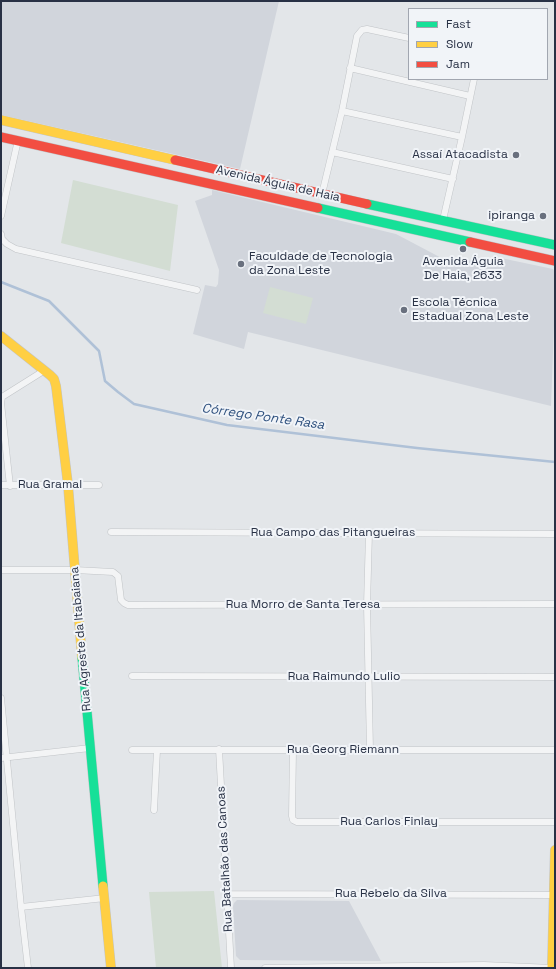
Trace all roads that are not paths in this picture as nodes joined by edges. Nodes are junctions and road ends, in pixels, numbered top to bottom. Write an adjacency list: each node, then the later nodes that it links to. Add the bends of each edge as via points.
1 (408, 38): 2 (street, via 362,30 356,36)
2 (350, 68): 4 (street); 5 (street)
3 (474, 80): 4 (street)
4 (470, 96): 8 (street)
5 (342, 111): 8 (street); 10 (street)
6 (1, 120): 12 (main road, Avenida Águia de Haia)
7 (1, 137): 9 (main road, Avenida Águia de Haia)
8 (462, 137): 11 (street)
9 (18, 140): 13 (street); 17 (main road, Avenida Águia de Haia)
10 (332, 152): 11 (street); 12 (street)
11 (453, 179): 14 (street)
12 (322, 194): 14 (main road, Avenida Águia de Haia)
13 (1, 216)
14 (443, 220): 16 (main road, Avenida Águia de Haia)
15 (1, 234): 18 (street, via 2,239 16,249)
16 (555, 246)
17 (555, 261)
18 (197, 290)
19 (1, 336): 20 (main road, Rua Agreste da Itabaiana)
20 (45, 370): 21 (main road, Rua Agreste da Itabaiana, via 54,379 56,386); 24 (street, via 2,396)
21 (68, 485): 22 (street, Rua Gramal); 24 (street, Rua Gramal); 29 (main road, Rua Agreste da Itabaiana)
22 (99, 485)
23 (1, 486): 24 (street, Rua Gramal)
24 (10, 486)
25 (111, 532): 26 (street, Rua Campo das Pitangueiras)
26 (369, 533): 27 (street, Rua Campo das Pitangueiras); 31 (street)
27 (555, 534)
28 (1, 570): 29 (street)
29 (75, 570): 31 (street, Rua Morro de Santa Teresa, via 115,573 118,576 121,600 128,605); 36 (main road, Rua Agreste da Itabaiana)
30 (555, 604): 31 (street, Rua Morro de Santa Teresa)
31 (367, 605): 33 (street)
32 (132, 676): 33 (street, Rua Raimundo Lulio)
33 (368, 677): 34 (street, Rua Raimundo Lulio); 41 (street)
34 (555, 677)
35 (1, 698): 43 (street)
36 (90, 748): 43 (street); 49 (main road, Rua Agreste da Itabaiana)
37 (219, 749): 39 (street, Rua Georg Riemann); 40 (street, Rua Georg Riemann); 47 (street, Rua Batalhão das Canoas)
38 (132, 750): 39 (street, Rua Georg Riemann)
39 (157, 750): 44 (street)
40 (293, 750): 41 (street, Rua Georg Riemann); 45 (street, Rua Carlos Finlay, via 292,816 297,822)
41 (370, 750): 42 (street, Rua Georg Riemann)
42 (555, 750)
43 (4, 758): 50 (street)
44 (154, 810)
45 (555, 822)
46 (555, 850): 48 (main road)
47 (226, 894): 48 (street, Rua Rebelo da Silva); 55 (street, Rua Batalhão das Canoas)
48 (554, 894): 57 (main road)
49 (105, 898): 50 (street); 54 (main road, Rua Agreste da Itabaiana)
50 (20, 907): 53 (street)
51 (411, 967): 52 (street); 56 (street)
52 (484, 967): 57 (street)
53 (28, 968)
54 (111, 968)
55 (231, 968)
56 (264, 968)
57 (552, 968)

